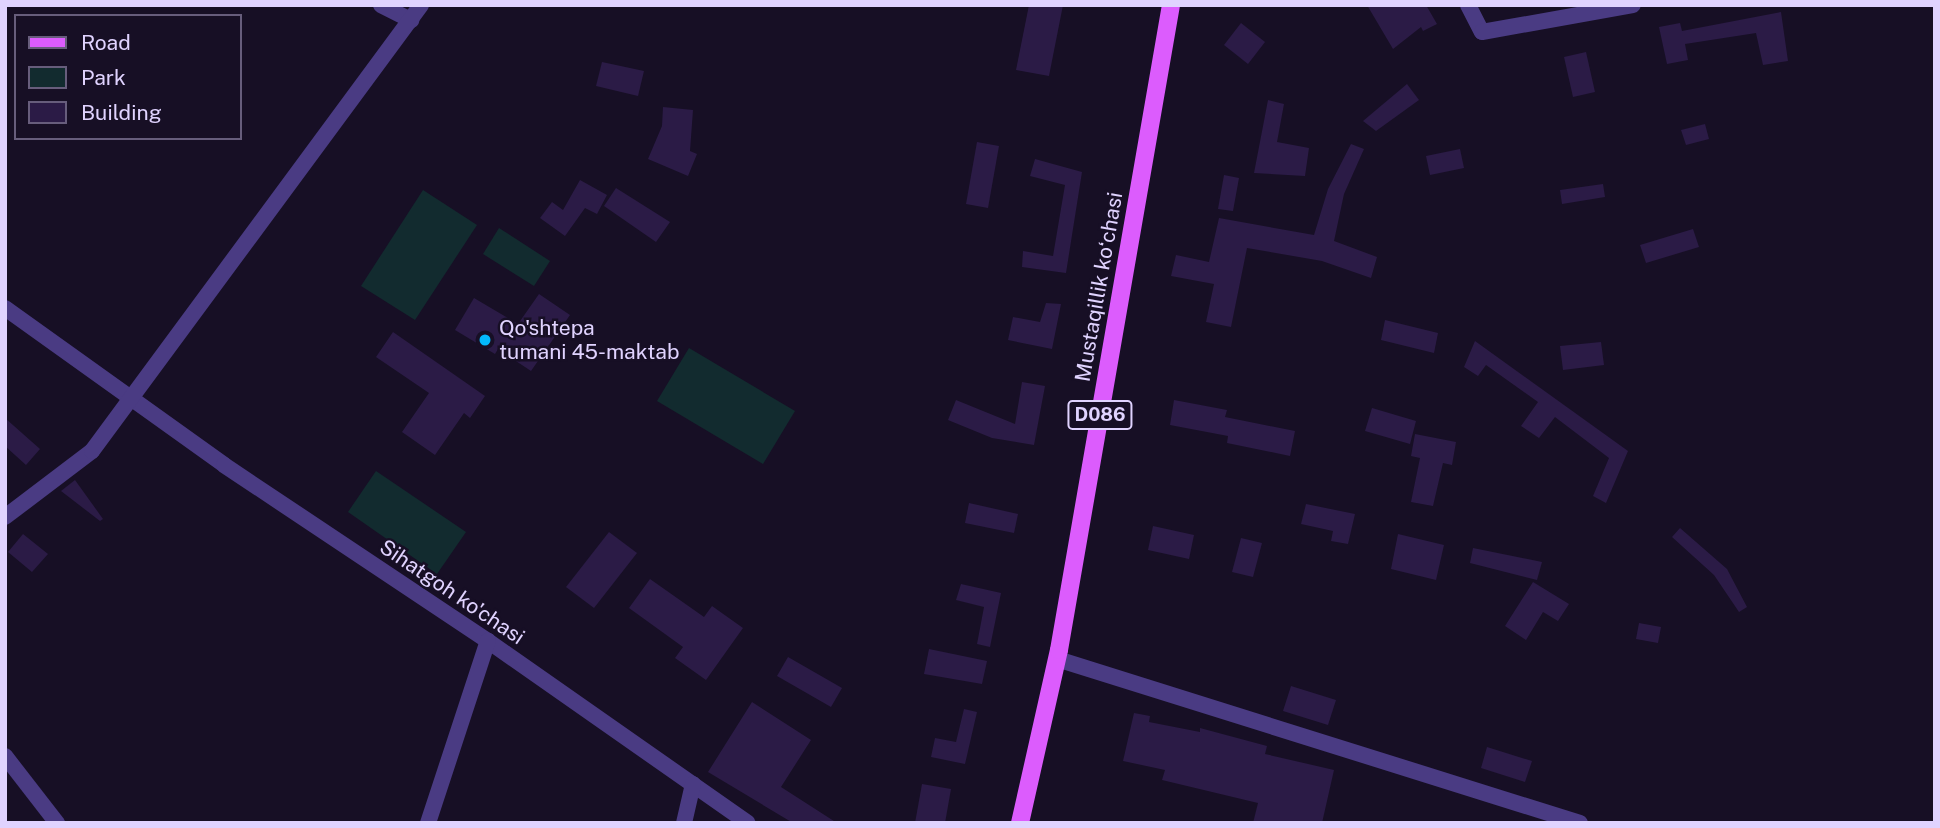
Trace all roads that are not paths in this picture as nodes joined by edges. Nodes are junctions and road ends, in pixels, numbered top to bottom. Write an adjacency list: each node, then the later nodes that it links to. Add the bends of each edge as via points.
1 (381, 5): 6 (street)
2 (421, 5): 6 (street)
3 (1468, 5): 4 (street, via 1482,32)
4 (1633, 5)
5 (1169, 6): 11 (main road, Mustaqillik koʻchasi / D086)
6 (411, 20): 8 (street)
7 (5, 308): 8 (street, Sihatgoh ko'chasi)
8 (133, 397): 9 (street, via 92,451); 10 (street, Sihatgoh ko'chasi, via 224,465)
9 (5, 517)
10 (488, 641): 13 (street, Sihatgoh ko'chasi); 15 (street)
11 (1057, 659): 18 (main road, Mustaqillik koʻchasi / D086); 19 (street)
12 (5, 756): 14 (street)
13 (693, 784): 16 (street); 17 (street, Sihatgoh ko'chasi)
14 (57, 823)
15 (428, 823)
16 (684, 823)
17 (748, 823)
18 (1020, 823)
19 (1580, 823)

